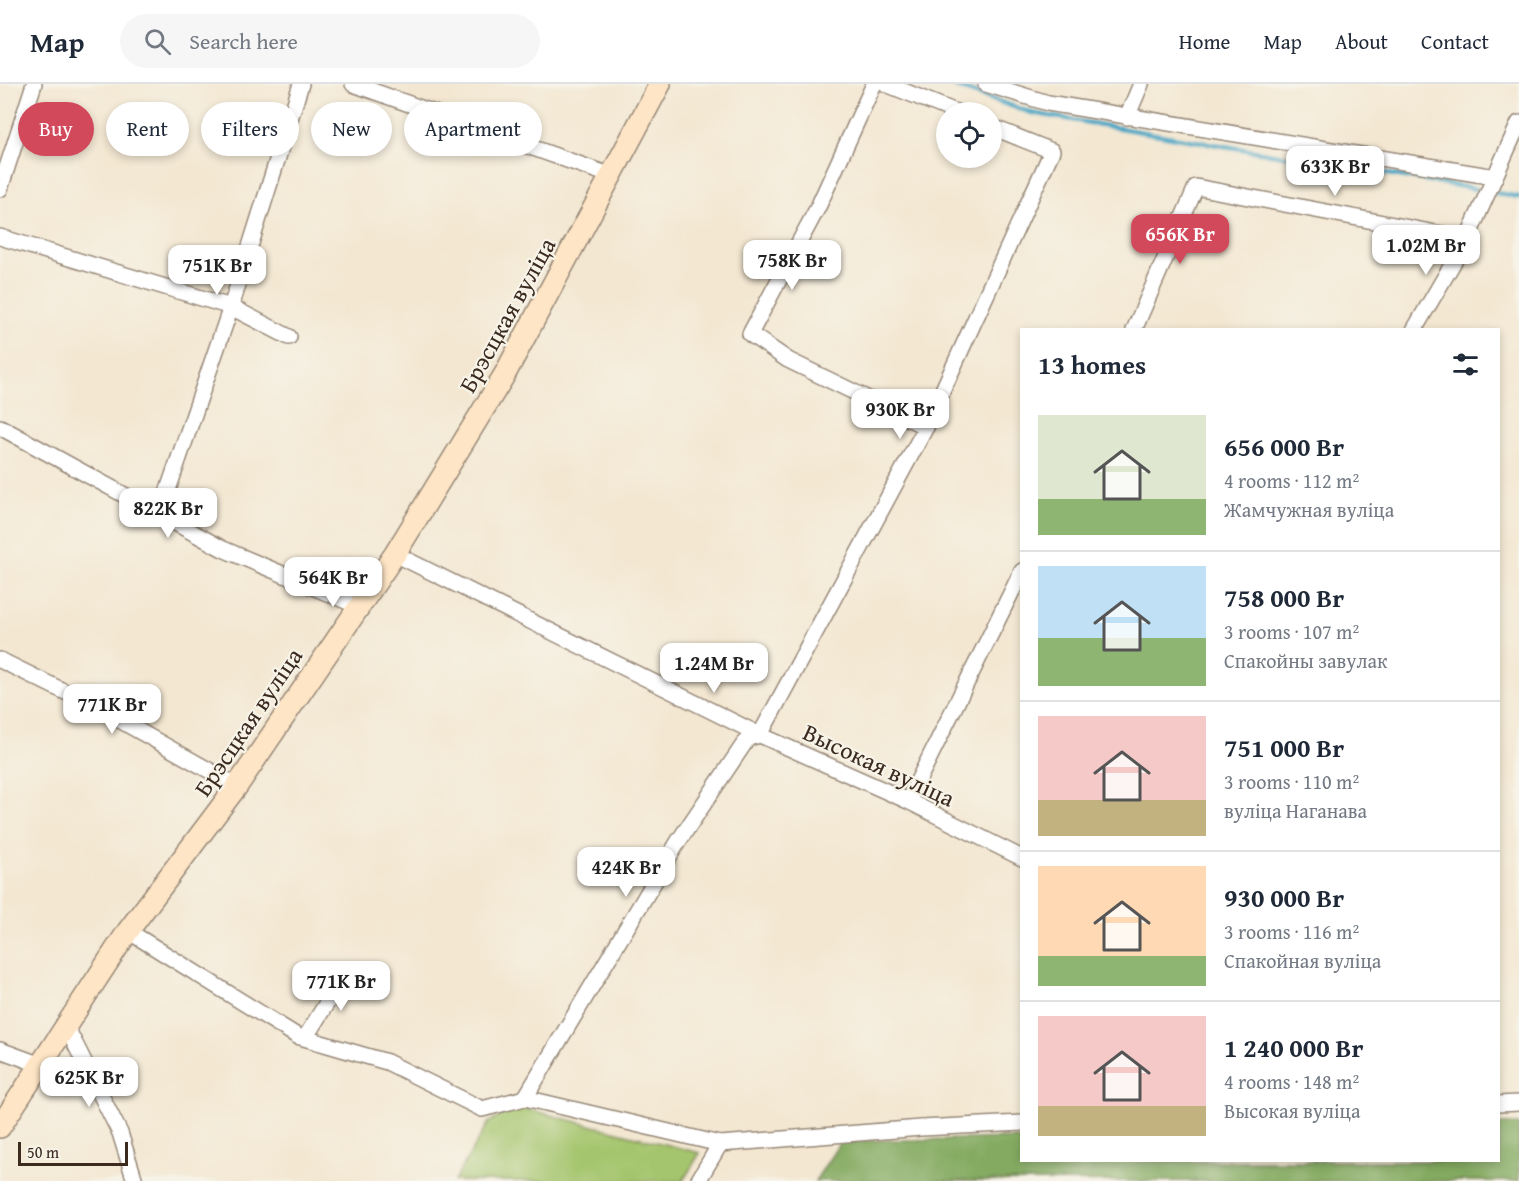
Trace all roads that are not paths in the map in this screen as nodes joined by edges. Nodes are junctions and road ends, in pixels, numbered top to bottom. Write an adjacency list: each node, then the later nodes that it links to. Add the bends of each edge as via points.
1 (34, 84): 15 (street)
2 (301, 84): 18 (street)
3 (353, 84): 13 (street)
4 (660, 84): 13 (street, Брэсцкая вуліца)
5 (874, 84): 23 (street, via 818,207 750,334 788,360)
6 (886, 84): 9 (street)
7 (986, 84): 10 (street, via 1048,103)
8 (1141, 84): 10 (street)
9 (936, 104)
10 (1127, 117): 14 (street)
11 (1519, 123): 14 (street)
12 (1002, 131): 23 (street, via 1052,151)
13 (612, 176): 25 (street, Брэсцкая вуліца, via 505,374)
14 (1495, 177): 17 (street)
15 (0, 189)
16 (0, 237): 18 (street)
17 (1467, 239): 19 (street, via 1196,187); 20 (street)
18 (231, 308): 21 (street); 24 (street)
19 (1135, 328)
20 (1415, 328)
21 (289, 337)
22 (0, 427): 24 (street)
23 (926, 427): 29 (street)
24 (159, 516): 27 (street, via 223,549)
25 (395, 554): 27 (street, Брэсцкая вуліца); 29 (street, Высокая вуліца)
26 (1020, 575): 31 (street)
27 (358, 606): 30 (street, Брэсцкая вуліца)
28 (0, 660): 30 (street, via 98,708)
29 (760, 735): 31 (street, Высокая вуліца); 39 (street, via 748,738 678,842)
30 (237, 786): 33 (street, Брэсцкая вуліца)
31 (908, 801): 32 (street, Высокая вуліца)
32 (1020, 857)
33 (128, 931): 35 (street, Брэсцкая вуліца); 36 (street)
34 (338, 970): 36 (street, via 333,993)
35 (66, 1026): 38 (street, Брэсцкая вуліца); 45 (street, via 120,1133)
36 (305, 1038): 39 (street, via 387,1062 482,1109)
37 (0, 1050): 38 (street)
38 (41, 1065): 43 (street, Брэсцкая вуліца)
39 (525, 1098): 44 (street)
40 (1519, 1103): 41 (street)
41 (1500, 1104)
42 (1020, 1123): 44 (street)
43 (0, 1127)
44 (720, 1144): 46 (street)
45 (135, 1181)
46 (698, 1181)

